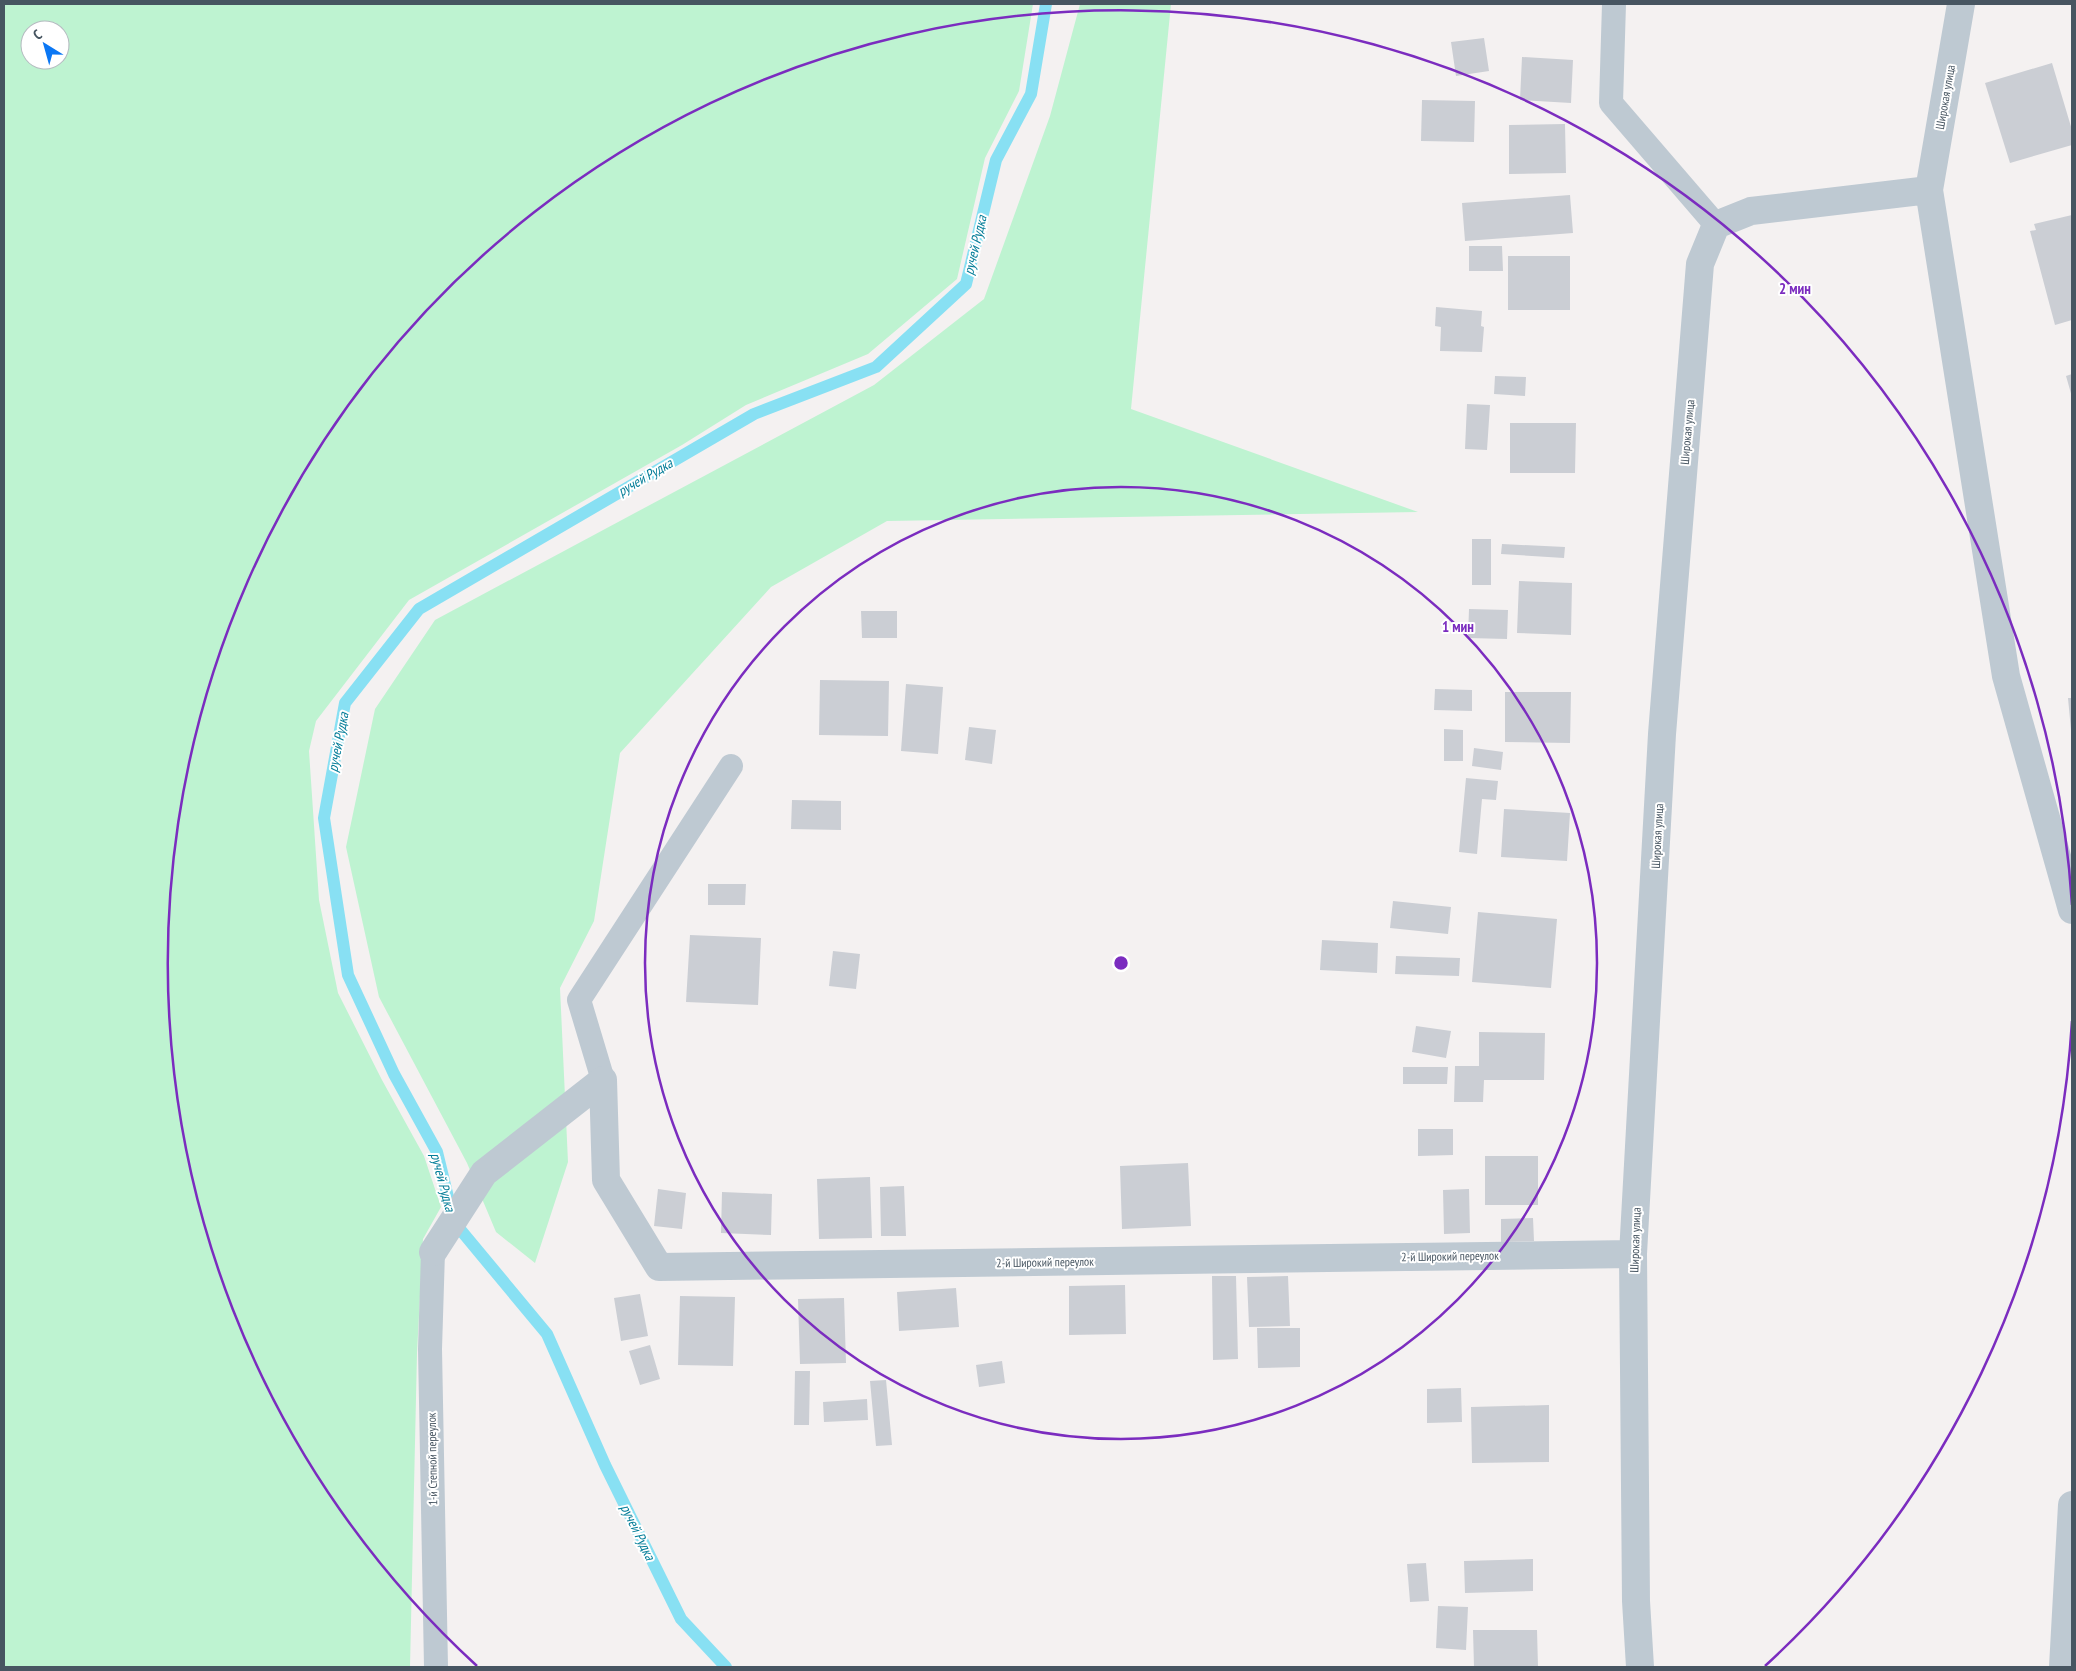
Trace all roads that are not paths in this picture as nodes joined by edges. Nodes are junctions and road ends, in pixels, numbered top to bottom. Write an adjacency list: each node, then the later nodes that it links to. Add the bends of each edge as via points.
1 (1614, 4): 4 (lane, via 1611,103)
2 (1961, 4): 3 (street, Широкая улица)
3 (1929, 190): 4 (street, via 1751,211); 6 (street, Широкая улица, via 2006,676)
4 (1716, 225): 9 (street, Широкая улица, via 1700,264 1665,705)
5 (731, 766): 7 (lane, via 579,1000)
6 (2072, 910)
7 (603, 1080): 8 (street, via 484,1173); 9 (street, 2-й Широкий переулок, via 606,1180 659,1267)
8 (433, 1252): 11 (lane, 1-й Степной переулок, via 430,1349)
9 (1634, 1254): 12 (street, Широкая улица, via 1636,1601)
10 (2072, 1505): 13 (street)
11 (436, 1667)
12 (1640, 1667)
13 (2063, 1667)

